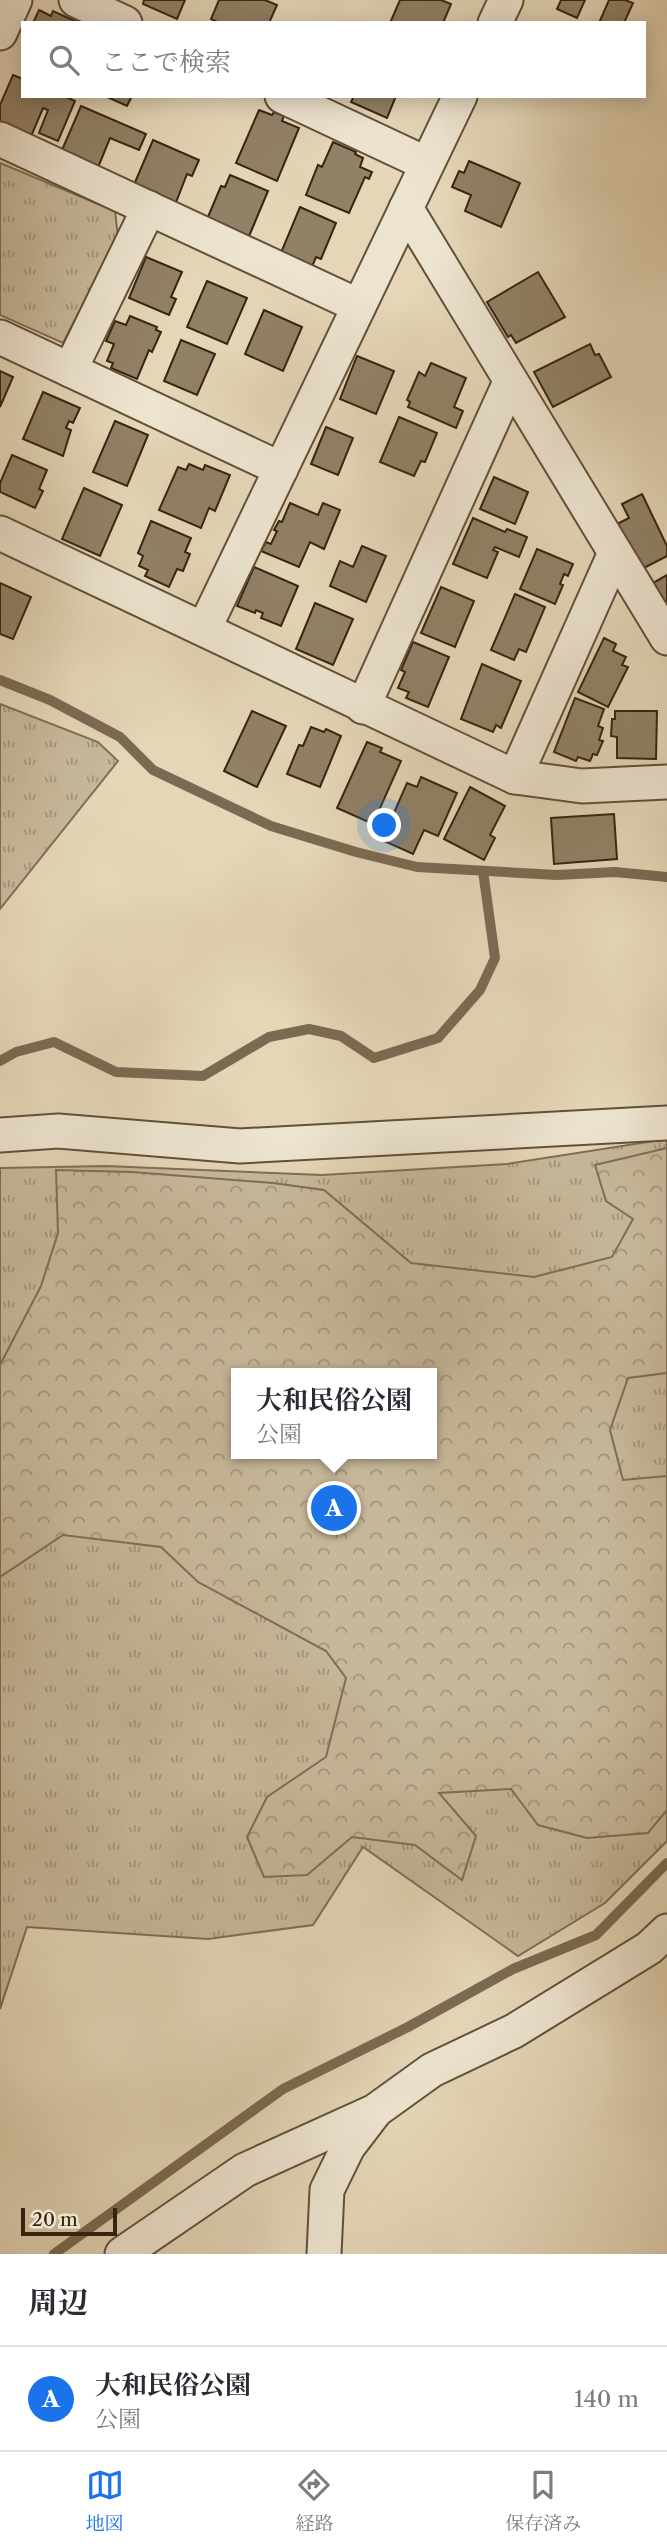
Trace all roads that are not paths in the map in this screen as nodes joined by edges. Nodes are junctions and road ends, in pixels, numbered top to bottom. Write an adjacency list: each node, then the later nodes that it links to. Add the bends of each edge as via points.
1 (15, 0): 6 (street)
2 (76, 0): 4 (street)
3 (506, 0): 5 (street)
4 (121, 21)
5 (496, 21)
6 (0, 33)
7 (286, 98): 10 (street)
8 (459, 98): 10 (street)
9 (0, 139): 11 (street)
10 (427, 164): 12 (street)
11 (149, 208): 13 (street); 15 (street)
12 (406, 208): 13 (street); 16 (street)
13 (359, 306): 17 (street)
14 (0, 337): 15 (street)
15 (70, 370): 17 (street)
16 (510, 382): 19 (street); 22 (street)
17 (281, 469): 20 (street)
18 (0, 533): 20 (street)
19 (615, 553): 21 (street); 23 (street)
20 (204, 629): 22 (street)
21 (667, 638)
22 (363, 707): 23 (street)
23 (515, 778): 24 (street, via 582,786)
24 (667, 782)
25 (667, 1124): 26 (street, via 240,1146 58,1131)
26 (0, 1135)
27 (667, 1931): 28 (street, via 649,1948 514,2031 432,2070)
28 (375, 2111): 29 (street, via 245,2170); 30 (street, via 348,2147 327,2190)
29 (122, 2254)
30 (324, 2254)

